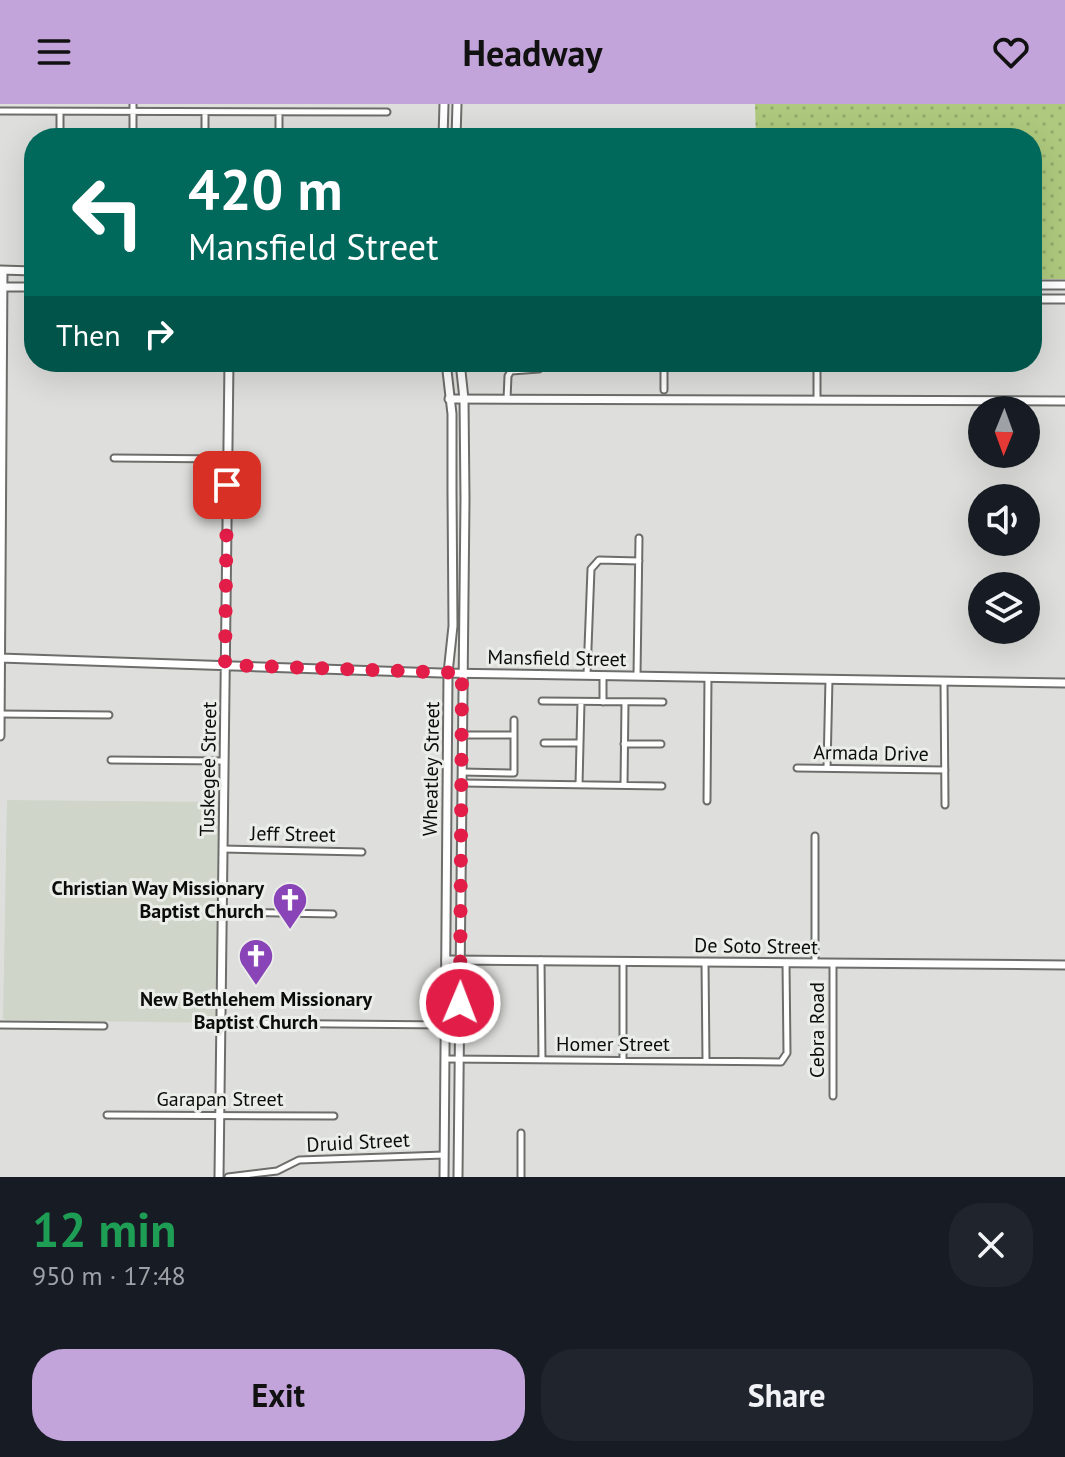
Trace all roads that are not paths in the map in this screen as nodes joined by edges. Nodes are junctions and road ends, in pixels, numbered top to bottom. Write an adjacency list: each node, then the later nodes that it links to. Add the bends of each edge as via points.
1 (352, 104): 9 (street)
2 (444, 104): 14 (street)
3 (457, 104): 15 (street)
4 (133, 108): 6 (street); 7 (street)
5 (0, 111): 6 (street)
6 (60, 112): 11 (street)
7 (205, 112): 8 (street); 12 (street)
8 (279, 112): 9 (street); 13 (street)
9 (352, 112): 10 (street)
10 (387, 112)
11 (60, 128)
12 (205, 128)
13 (279, 128)
14 (443, 128)
15 (456, 128)
16 (2, 270): 17 (street); 20 (street)
17 (24, 271)
18 (1042, 285): 19 (street)
19 (1065, 285)
20 (2, 287): 21 (street); 24 (street)
21 (24, 287)
22 (1042, 299): 23 (street)
23 (1065, 299)
24 (1, 324): 42 (street)
25 (229, 372): 38 (street, Tuskegee Street)
26 (447, 372): 32 (street, Wheatley Street)
27 (461, 372): 33 (street, Wheatley Street)
28 (510, 372): 34 (street)
29 (664, 372): 31 (street)
30 (817, 372): 35 (street)
31 (664, 390)
32 (449, 399): 33 (street); 39 (street, Wheatley Street)
33 (464, 399): 34 (street); 40 (street, Wheatley Street)
34 (507, 399): 35 (street)
35 (817, 400): 36 (street)
36 (1065, 401)
37 (114, 458): 38 (street)
38 (227, 459): 47 (street, Tuskegee Street)
39 (452, 491): 40 (street); 44 (street, Wheatley Street)
40 (465, 491): 45 (street, Wheatley Street)
41 (639, 538): 43 (street)
42 (0, 549): 46 (street)
43 (639, 561): 50 (street, via 599,560 591,569); 52 (street)
44 (451, 582): 45 (street); 48 (street, Wheatley Street)
45 (464, 582): 49 (street, Wheatley Street)
46 (0, 658): 47 (street, Mansfield Street); 62 (street)
47 (225, 665): 48 (street, Mansfield Street); 73 (street, Tuskegee Street)
48 (448, 673): 49 (street, Mansfield Street); 77 (street, Wheatley Street)
49 (462, 673): 50 (street, Mansfield Street); 65 (street, Wheatley Street)
50 (587, 674): 51 (street, Mansfield Street)
51 (603, 675): 52 (street, Mansfield Street); 59 (street)
52 (637, 675): 53 (street, Mansfield Street)
53 (708, 677): 54 (street, Mansfield Street); 83 (street)
54 (829, 679): 55 (street, Mansfield Street); 75 (street)
55 (944, 681): 56 (street, Mansfield Street); 76 (street)
56 (1065, 683)
57 (542, 701): 58 (street)
58 (581, 701): 59 (street); 69 (street)
59 (603, 702): 60 (street)
60 (625, 702): 61 (street); 70 (street)
61 (663, 702)
62 (0, 714): 63 (street); 67 (street)
63 (109, 715)
64 (514, 720): 66 (street)
65 (461, 735): 66 (street); 78 (street, Wheatley Street)
66 (514, 735): 78 (street, via 514,773)
67 (0, 736)
68 (544, 743): 69 (street)
69 (580, 743): 80 (street)
70 (624, 744): 71 (street); 81 (street)
71 (661, 744)
72 (111, 760): 73 (street)
73 (224, 761): 86 (street, Tuskegee Street)
74 (797, 768): 75 (street, Armada Drive)
75 (827, 768): 76 (street, Armada Drive)
76 (945, 770): 84 (street)
77 (447, 772): 78 (street); 88 (street, Wheatley Street)
78 (461, 772): 79 (street, Wheatley Street)
79 (460, 783): 80 (street); 89 (street, Wheatley Street)
80 (579, 785): 81 (street)
81 (624, 785): 82 (street)
82 (662, 786)
83 (707, 801)
84 (945, 805)
85 (815, 836): 98 (street)
86 (223, 849): 87 (street, Jeff Street); 90 (street, Tuskegee Street)
87 (362, 852)
88 (446, 865): 89 (street); 93 (street, Wheatley Street)
89 (461, 865): 92 (street, Wheatley Street)
90 (222, 912): 91 (street); 101 (street, Tuskegee Street)
91 (333, 914)
92 (460, 959): 93 (street, De Soto Street); 94 (street, De Soto Street); 106 (street, Wheatley Street)
93 (446, 960): 103 (street, Wheatley Street)
94 (541, 960): 95 (street, De Soto Street); 107 (street)
95 (623, 962): 96 (street, De Soto Street); 108 (street)
96 (705, 962): 97 (street, De Soto Street); 109 (street)
97 (786, 963): 98 (street, De Soto Street); 109 (street, Homer Street, via 784,1060)
98 (815, 963): 99 (street, De Soto Street)
99 (833, 963): 100 (street, De Soto Street); 110 (street, Cebra Road)
100 (1065, 965)
101 (221, 1023): 103 (street); 112 (street, Tuskegee Street)
102 (0, 1025): 104 (street)
103 (447, 1025): 105 (street, Wheatley Street)
104 (104, 1026)
105 (446, 1059): 106 (street, Homer Street); 115 (street, Wheatley Street)
106 (460, 1059): 107 (street, Homer Street); 116 (street, Wheatley Street)
107 (542, 1060): 108 (street, Homer Street)
108 (623, 1060): 109 (street, Homer Street)
109 (706, 1061)
110 (833, 1096)
111 (107, 1115): 112 (street, Garapan Street)
112 (220, 1116): 113 (street, Garapan Street); 118 (street, Tuskegee Street)
113 (334, 1116)
114 (521, 1133): 122 (street)
115 (445, 1137): 116 (street); 117 (street, Wheatley Street)
116 (459, 1137): 121 (street, Wheatley Street)
117 (444, 1155): 119 (street, Druid Street, via 299,1160 277,1171); 120 (street, Wheatley Street)
118 (219, 1177)
119 (228, 1177)
120 (444, 1177)
121 (458, 1177)
122 (521, 1177)

